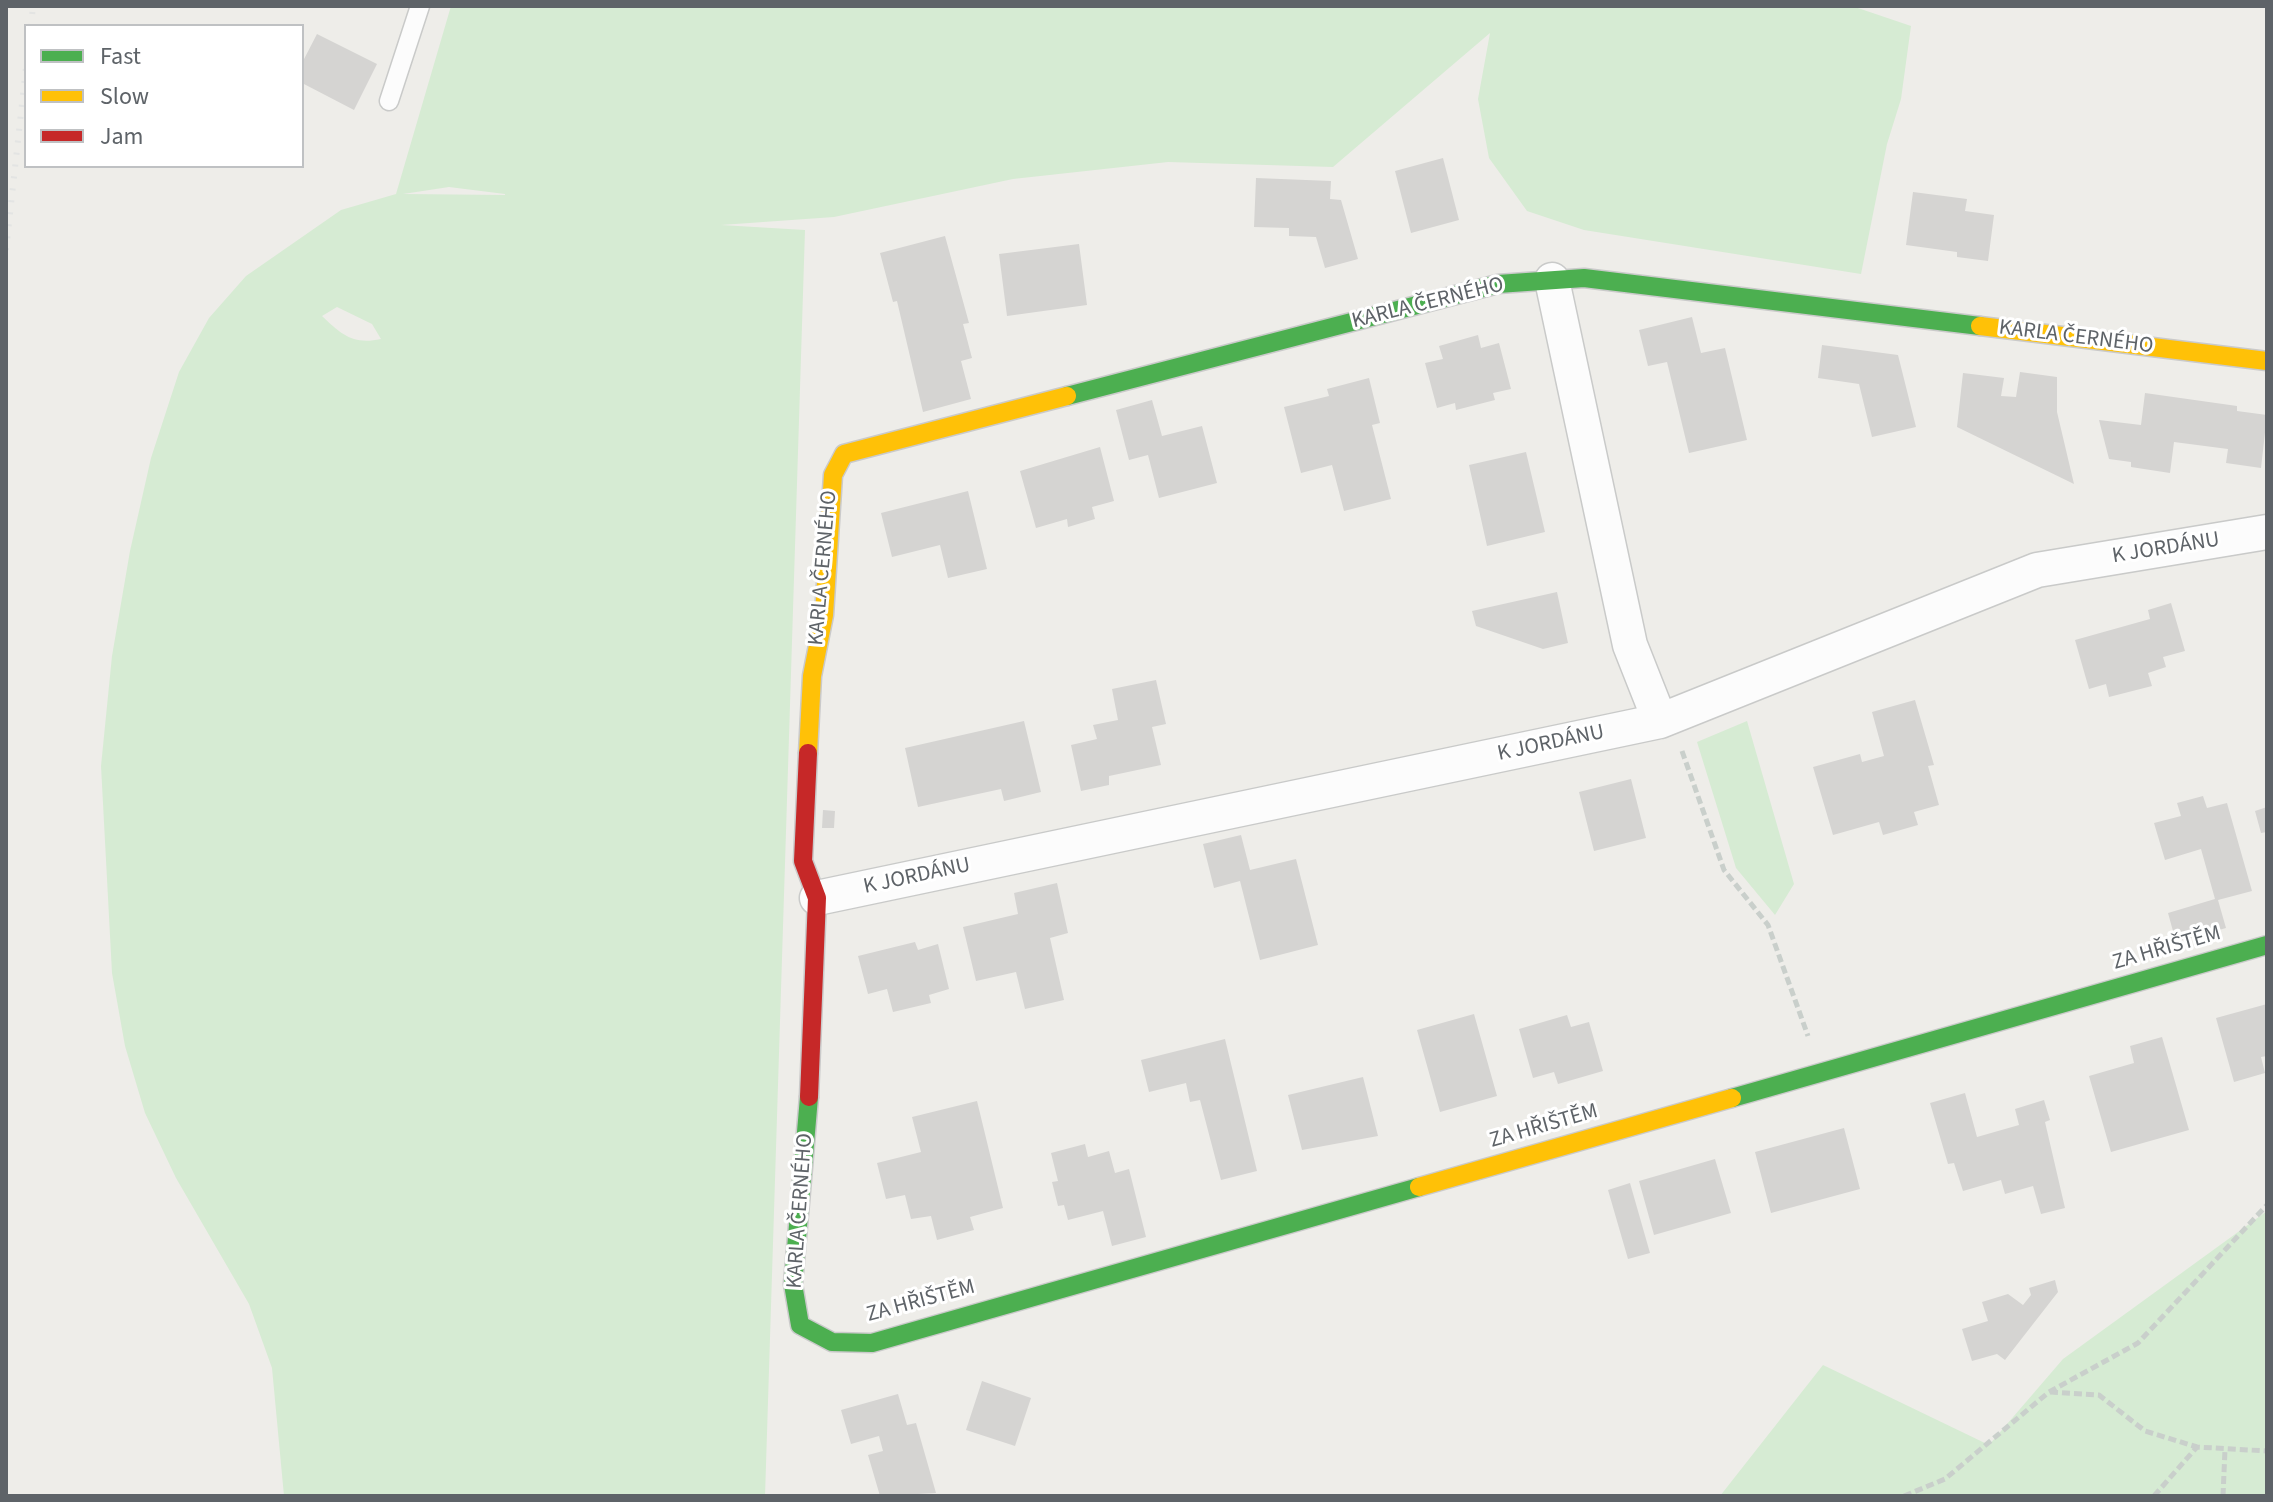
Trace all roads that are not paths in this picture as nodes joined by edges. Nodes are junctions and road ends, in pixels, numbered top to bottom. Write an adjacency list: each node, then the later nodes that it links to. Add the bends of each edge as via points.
1 (420, 6): 2 (lane)
2 (389, 101)
3 (1552, 280): 4 (street, KARLA ČERNÉHO, via 1584,278); 6 (street, via 1630,645); 7 (street, KARLA ČERNÉHO, via 1498,284 844,454 833,475 824,615 812,676 803,861)
4 (2267, 361)
5 (2267, 532): 6 (street, K JORDÁNU, via 2037,570)
6 (1660, 721): 7 (street, K JORDÁNU)
7 (817, 898): 9 (street, KARLA ČERNÉHO, via 813,1047 793,1284 800,1325)
8 (2267, 945): 9 (street, ZA HŘIŠTĚM, via 872,1343)
9 (832, 1342)

